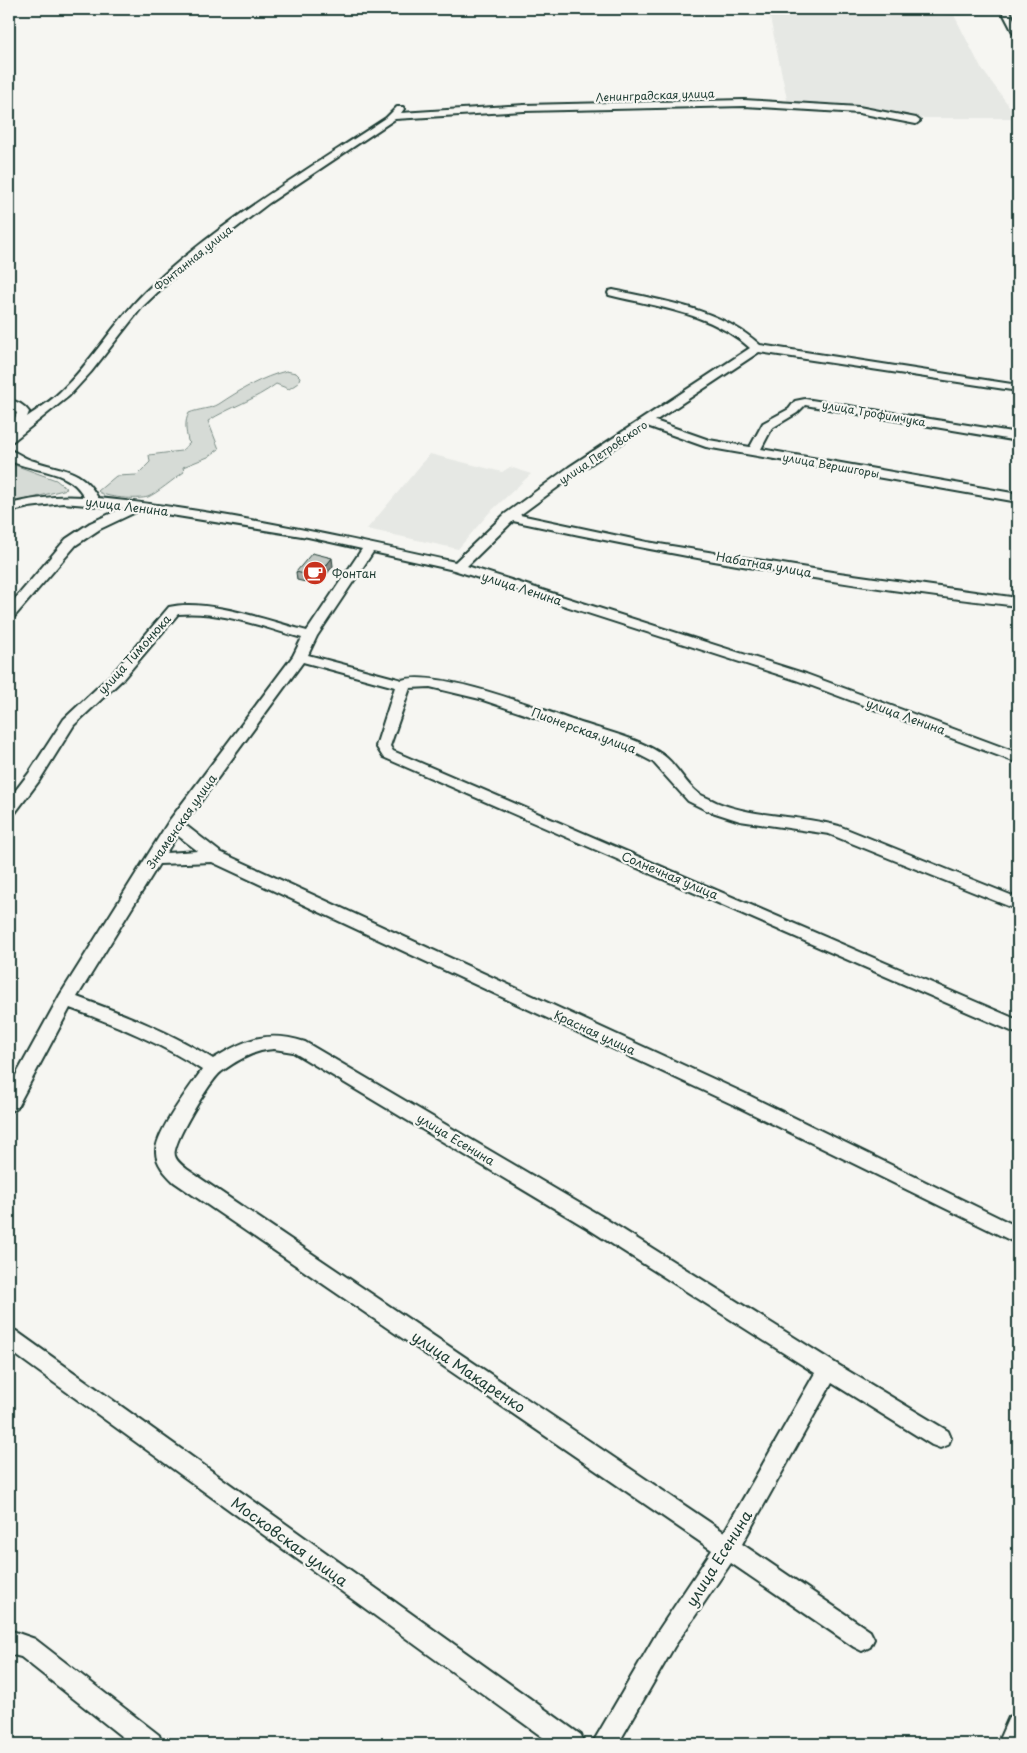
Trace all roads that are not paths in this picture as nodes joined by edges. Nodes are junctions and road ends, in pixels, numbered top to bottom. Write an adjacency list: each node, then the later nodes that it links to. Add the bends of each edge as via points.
1 (918, 9): 2 (street)
2 (996, 9)
3 (1005, 9): 4 (street)
4 (1018, 34)
5 (402, 106): 6 (street, Фонтанная улица)
6 (394, 116): 7 (street, Ленинградская улица, via 524,108 744,103 859,110); 13 (street, Фонтанная улица, via 276,193 152,292 128,315 83,377)
7 (916, 121)
8 (614, 293): 9 (street, via 728,326 749,338)
9 (757, 348): 10 (street); 14 (street, улица Петровского)
10 (1018, 388)
11 (9, 403): 12 (street)
12 (23, 412): 13 (street); 15 (street)
13 (36, 418): 15 (street, Фонтанная улица)
14 (647, 422): 17 (street, улица Вершигоры, via 706,443); 23 (street, улица Петровского)
15 (12, 434)
16 (1018, 437): 17 (street, улица Трофимчука, via 806,402 768,426)
17 (753, 452): 19 (street, улица Вершигоры)
18 (9, 454): 20 (street, via 22,462 65,473 78,480 89,490)
19 (1018, 498)
20 (92, 500): 21 (street, улица Ленина); 22 (street, улица Ленина, via 63,499)
21 (138, 506): 24 (street, улица Ленина, via 308,534); 27 (street, via 95,526 71,542)
22 (9, 508)
23 (510, 517): 25 (street, улица Петровского); 26 (street, Набатная улица, via 647,546)
24 (369, 548): 25 (street, улица Ленина); 28 (street, Знаменская улица)
25 (458, 567): 31 (street, улица Ленина, via 801,677)
26 (1018, 602)
27 (9, 614)
28 (310, 636): 29 (street, Знаменская улица); 32 (street, улица Тимонюка, via 183,607 174,610 118,676 69,722)
29 (300, 657): 30 (street, Пионерская улица); 33 (street, Знаменская улица)
30 (403, 685): 36 (street, Пионерская улица, via 430,683 484,695 633,746 658,759 693,797 712,806 740,816 833,830); 38 (street, Солнечная улица, via 399,707 383,746 388,754)
31 (1018, 758)
32 (9, 809)
33 (175, 826): 34 (street, Красная улица); 35 (street, Знаменская улица)
34 (214, 856): 35 (street); 41 (street, Красная улица, via 739,1099)
35 (154, 859): 37 (street, Знаменская улица)
36 (1018, 904)
37 (66, 1000): 39 (street, via 123,1020 191,1053); 40 (street, Знаменская улица)
38 (1018, 1027)
39 (213, 1068): 43 (street, улица Есенина, via 253,1046 270,1041 299,1047 594,1222); 45 (street, улица Макаренко, via 164,1150 169,1163 181,1176)
40 (9, 1104)
41 (1018, 1236)
42 (9, 1338): 50 (street, Московская улица)
43 (828, 1370): 44 (street, улица Есенина); 45 (street, улица Есенина)
44 (940, 1438)
45 (728, 1547): 46 (street, улица Макаренко); 51 (street, улица Есенина, via 666,1639)
46 (862, 1639)
47 (9, 1642): 49 (street, via 27,1647)
48 (1018, 1726): 52 (street)
49 (150, 1744)
50 (572, 1744)
51 (604, 1744)
52 (1009, 1744)

